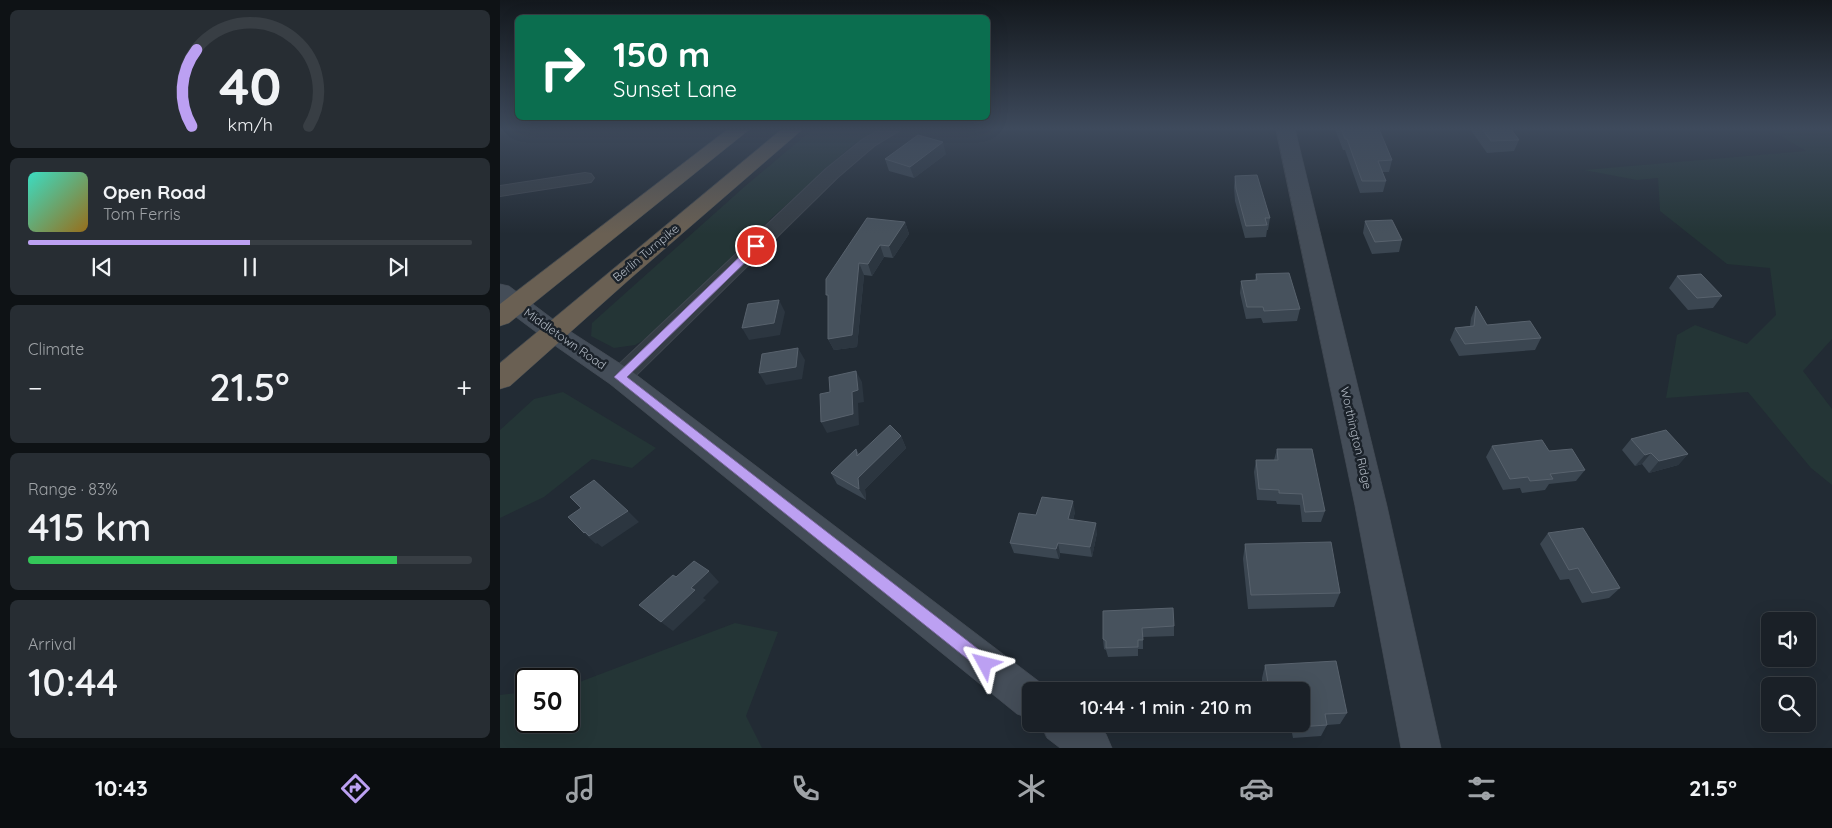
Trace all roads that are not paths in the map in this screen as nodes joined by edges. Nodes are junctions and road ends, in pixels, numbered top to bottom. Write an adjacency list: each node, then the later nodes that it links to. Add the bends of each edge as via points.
1 (694, 164): 7 (highway)
2 (753, 164): 8 (highway, Berlin Turnpike)
3 (843, 164): 9 (street)
4 (1293, 164): 14 (street, Worthington Ridge, via 1373,515)
5 (585, 178): 6 (street)
6 (500, 191)
7 (505, 304): 8 (street, Middletown Road)
8 (553, 332): 9 (street, Middletown Road); 10 (highway, Berlin Turnpike)
9 (620, 377): 11 (street, Middletown Road)
10 (500, 379)
11 (1022, 693)
12 (1071, 732): 13 (street)
13 (1092, 748)
14 (1421, 748)

